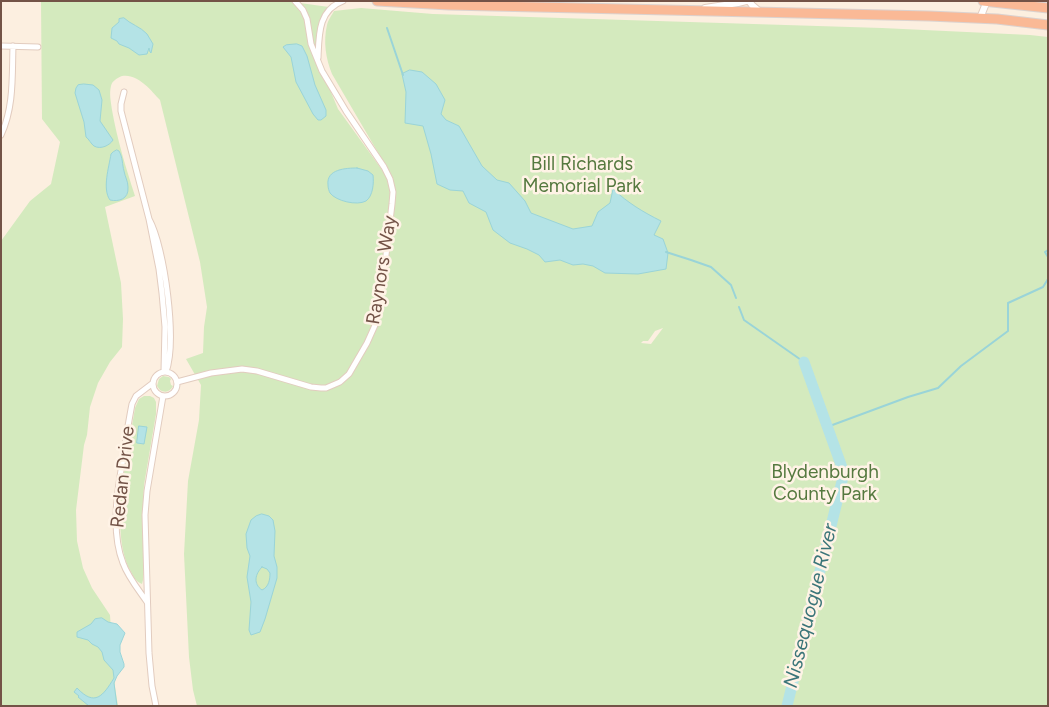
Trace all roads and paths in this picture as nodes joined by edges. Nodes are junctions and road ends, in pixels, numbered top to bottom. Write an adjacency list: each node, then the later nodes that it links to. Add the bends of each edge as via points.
1 (295, 1): 19 (street, Raynors Way, via 307,19)
2 (343, 1): 19 (street, via 330,8 323,20)
3 (377, 1): 9 (highway)
4 (454, 1): 9 (street)
5 (748, 1): 12 (street); 13 (street)
6 (981, 1): 7 (highway); 14 (street)
7 (987, 1): 10 (highway); 14 (street)
8 (1022, 1): 10 (street)
9 (463, 5): 12 (highway)
10 (1036, 7): 11 (highway)
11 (1048, 8)
12 (686, 10): 13 (highway)
13 (759, 11): 14 (highway)
14 (980, 18): 15 (highway)
15 (1048, 24)
16 (1, 46): 17 (street)
17 (13, 46): 18 (street); 21 (street, via 11,106)
18 (38, 47)
19 (318, 60): 23 (street, Raynors Way, via 346,111 384,167 393,192 381,293 372,334 349,374 326,388 242,369)
20 (124, 92): 22 (street, via 121,111 162,269 169,355)
21 (1, 135)
22 (165, 372): 23 (street, via 174,376); 24 (street, Redan Drive, via 155,376)
23 (177, 382): 25 (street, via 174,393)
24 (153, 383): 25 (street, via 157,393); 26 (street, Redan Drive, via 136,396 132,404 116,518 122,562)
25 (163, 396): 26 (street, Redan Drive, via 146,503)
26 (148, 602): 27 (street, Redan Drive, via 150,662)
27 (156, 706)

